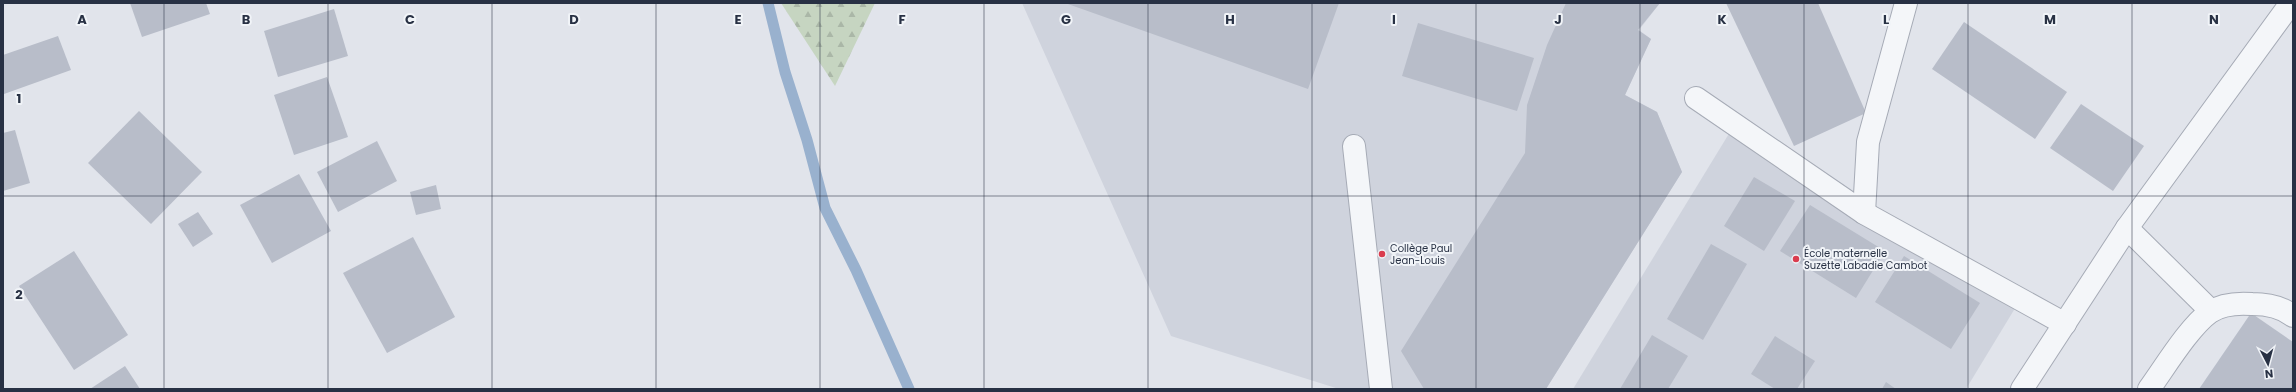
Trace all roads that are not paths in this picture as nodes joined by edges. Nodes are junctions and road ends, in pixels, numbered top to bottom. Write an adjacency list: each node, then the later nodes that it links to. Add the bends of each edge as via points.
1 (1906, 3): 5 (street, via 1868,142)
2 (2292, 3): 6 (street)
3 (1696, 98): 5 (street)
4 (1354, 146): 10 (street)
5 (1864, 213): 9 (street)
6 (2127, 228): 7 (street); 9 (street)
7 (2211, 311): 8 (street, via 2227,305 2261,304); 12 (street, via 2198,322)
8 (2293, 316)
9 (2065, 324): 11 (street)
10 (1381, 389)
11 (2022, 389)
12 (2149, 389)

